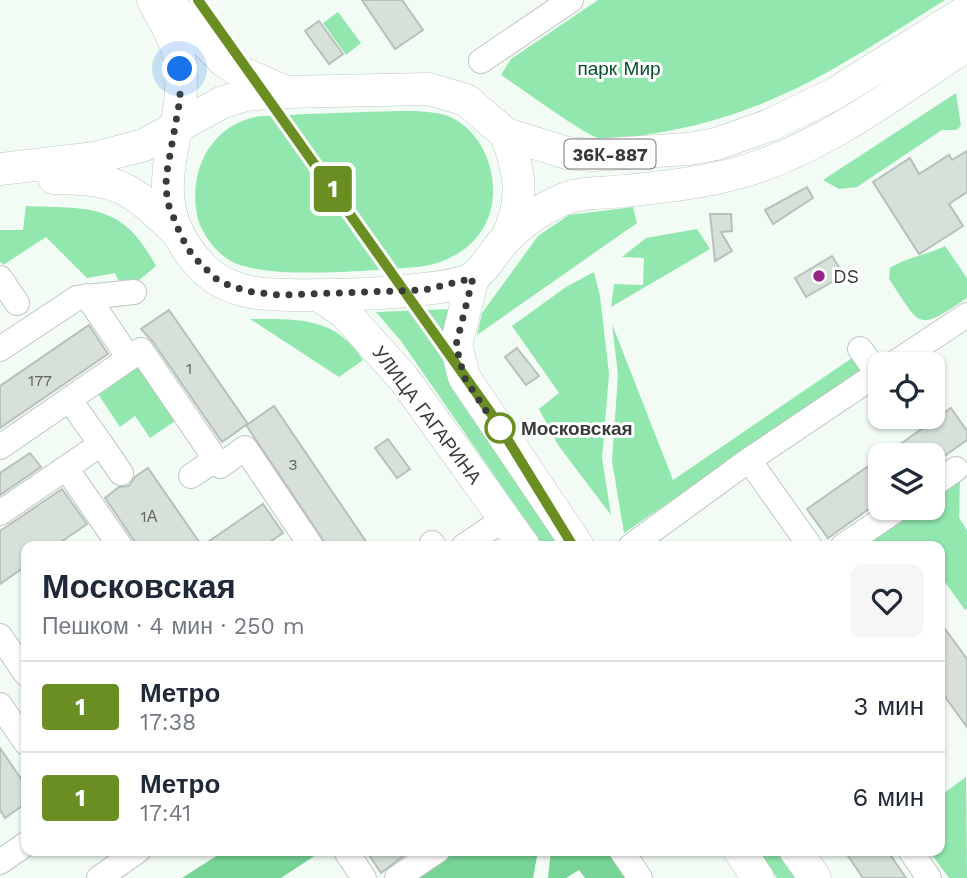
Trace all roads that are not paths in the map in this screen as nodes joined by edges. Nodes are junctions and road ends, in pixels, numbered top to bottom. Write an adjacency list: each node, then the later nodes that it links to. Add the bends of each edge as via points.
1 (153, 0): 8 (main road, via 178,54 181,83)
2 (165, 0): 7 (main road, via 225,61)
3 (571, 0): 6 (street)
4 (967, 11): 9 (main road, 36К-887, via 834,94 770,125 716,144 593,155 567,153)
5 (967, 45): 13 (main road, 36К-887, via 855,119 789,155 692,183 574,196 542,210)
6 (481, 61)
7 (285, 92): 8 (main road, 36К-887, via 245,95); 9 (main road, 36К-887, via 429,89 466,100)
8 (175, 128): 10 (main road, 36К-887, via 144,145 95,158); 12 (main road, via 166,192)
9 (506, 134): 13 (main road, 36К-887, via 520,200)
10 (0, 169)
11 (0, 175): 12 (main road, via 104,180 142,199)
12 (181, 236): 17 (main road, via 202,268 230,286 279,295)
13 (507, 237): 15 (main road, 36К-887)
14 (0, 278): 19 (street)
15 (473, 278): 17 (main road, via 424,290); 44 (main road, via 456,345 464,377)
16 (134, 292): 18 (street)
17 (318, 295): 38 (main road, УЛИЦА ГАГАРИНА, via 345,313 404,379)
18 (87, 296): 21 (street); 25 (street)
19 (17, 303)
20 (967, 315): 23 (street)
21 (0, 349)
22 (860, 349): 24 (street)
23 (911, 352)
24 (868, 356)
25 (129, 358): 27 (street); 30 (street, via 141,350)
26 (868, 381): 31 (street)
27 (69, 400): 28 (street); 29 (street)
28 (101, 444): 32 (street); 34 (street)
29 (0, 447)
30 (216, 459): 35 (street); 41 (street, via 220,466 245,448)
31 (749, 460): 45 (street); 46 (street)
32 (66, 468): 37 (street); 40 (street)
33 (956, 469): 36 (street)
34 (121, 473)
35 (191, 476)
36 (945, 477)
37 (0, 513)
38 (504, 519): 42 (street); 43 (main road, УЛИЦА ГАГАРИНА)
39 (881, 520): 47 (street)
40 (117, 541)
41 (309, 541)
42 (471, 541)
43 (520, 541)
44 (575, 541)
45 (638, 541)
46 (806, 541)
47 (850, 541)
48 (0, 636): 49 (street)
49 (21, 667)
50 (0, 705): 51 (street)
51 (21, 736)
52 (129, 856): 59 (street)
53 (349, 856): 60 (street)
54 (429, 856): 61 (street)
55 (625, 856): 62 (street)
56 (743, 856): 63 (main road)
57 (799, 856): 64 (main road)
58 (914, 856): 65 (street)
59 (108, 869)
60 (364, 878)
61 (397, 878)
62 (640, 878)
63 (758, 878)
64 (815, 878)
65 (929, 878)

